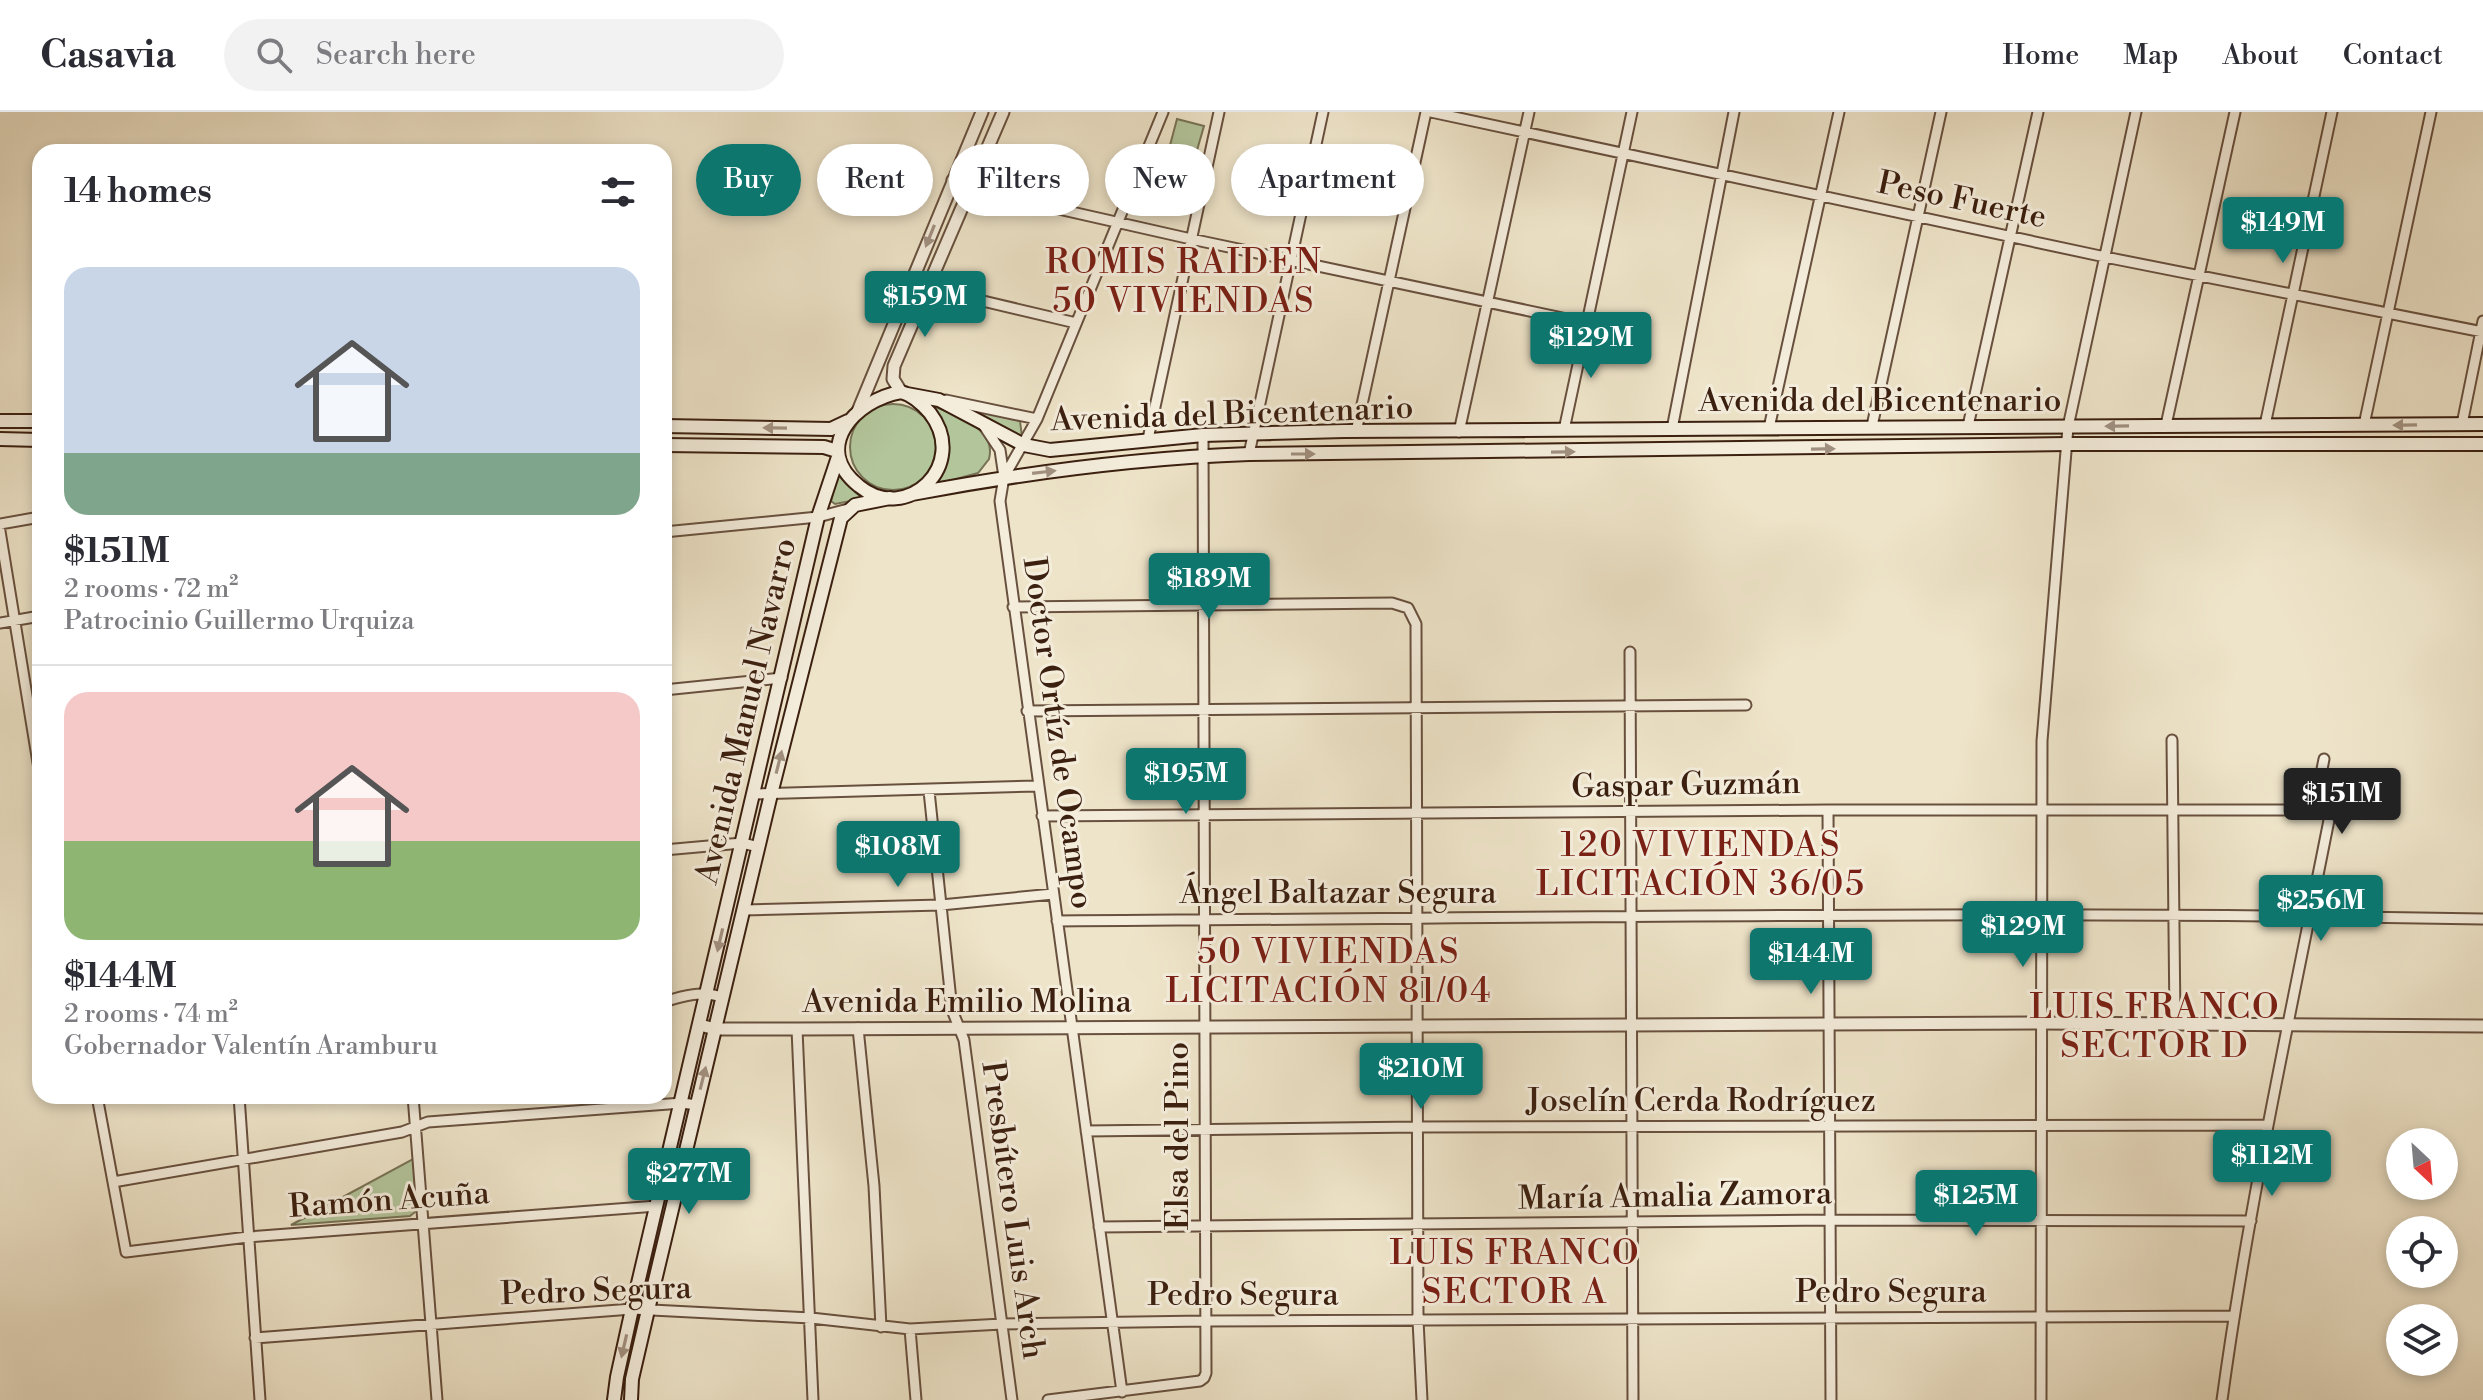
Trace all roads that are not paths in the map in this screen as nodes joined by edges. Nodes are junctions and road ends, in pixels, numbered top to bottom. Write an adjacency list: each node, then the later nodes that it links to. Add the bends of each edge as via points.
1 (982, 112): 18 (street)
2 (1003, 112): 19 (street)
3 (1163, 112): 27 (street, Doctor Ortíz de Ocampo)
4 (1219, 112): 29 (street)
5 (1323, 112): 31 (street)
6 (1429, 112): 17 (street, Peso Fuerte); 33 (street)
7 (1529, 112): 17 (street)
8 (1632, 112): 20 (street)
9 (1734, 112): 21 (street)
10 (1839, 112): 23 (street)
11 (1941, 112): 26 (street)
12 (2038, 112): 28 (street)
13 (2136, 112): 30 (street)
14 (2235, 112): 32 (street)
15 (2332, 112): 35 (street)
16 (2431, 112): 37 (street)
17 (1525, 132): 20 (street, Peso Fuerte); 36 (street)
18 (968, 144)
19 (989, 144)
20 (1623, 153): 21 (street, Peso Fuerte); 39 (street)
21 (1721, 174): 23 (street, Peso Fuerte); 58 (street)
22 (949, 187): 43 (street, one-way to 43)
23 (1820, 196): 26 (street, Peso Fuerte); 57 (street)
24 (959, 216): 34 (street)
25 (1088, 216): 27 (street)
26 (1917, 217): 28 (street, Peso Fuerte); 54 (street)
27 (1118, 223): 29 (street); 38 (street, Doctor Ortíz de Ocampo)
28 (2011, 237): 30 (street, Peso Fuerte); 55 (street)
29 (1191, 239): 31 (street); 65 (street)
30 (2105, 257): 32 (street, Peso Fuerte); 56 (street)
31 (1291, 260): 33 (street); 62 (street)
32 (2199, 276): 35 (street, Peso Fuerte); 50 (street)
33 (1389, 281): 36 (street); 60 (street)
34 (928, 288): 38 (street); 41 (street, via 894,366 893,379)
35 (2294, 296): 37 (street, Peso Fuerte); 51 (street)
36 (1487, 302): 39 (street); 61 (street)
37 (2387, 314): 40 (street, Peso Fuerte); 52 (street)
38 (1076, 323): 44 (street, Doctor Ortíz de Ocampo)
39 (1586, 323): 59 (street)
40 (2482, 328): 48 (street)
41 (904, 393): 42 (main road, Avenida del Bicentenario); 43 (main road, via 873,400); 75 (main road, via 935,420 944,443 938,470)
42 (939, 400): 44 (street); 47 (main road, Avenida del Bicentenario)
43 (855, 415): 53 (main road, one-way to 53, via 831,429); 71 (main road)
44 (1037, 419): 70 (street, Doctor Ortíz de Ocampo)
45 (0, 421): 46 (main road)
46 (32, 421)
47 (982, 423): 70 (main road, Avenida del Bicentenario); 74 (street, via 1000,450)
48 (2462, 424): 49 (main road, Avenida del Bicentenario); 52 (main road, Avenida del Bicentenario, one-way to 52)
49 (2483, 424)
50 (2166, 425): 51 (main road, Avenida del Bicentenario); 56 (main road, Avenida del Bicentenario, one-way to 56)
51 (2265, 425): 52 (main road, Avenida del Bicentenario)
52 (2364, 425)
53 (672, 426)
54 (1872, 426): 55 (main road, Avenida del Bicentenario); 57 (main road, Avenida del Bicentenario)
55 (1968, 426): 56 (main road, Avenida del Bicentenario)
56 (2068, 427): 67 (street)
57 (1769, 428): 58 (main road, Avenida del Bicentenario)
58 (1672, 429): 59 (main road, Avenida del Bicentenario)
59 (1564, 430): 61 (main road, Avenida del Bicentenario)
60 (1356, 432): 61 (main road, Avenida del Bicentenario); 62 (main road, Avenida del Bicentenario)
61 (1459, 432)
62 (1253, 433): 63 (main road, Avenida del Bicentenario); 72 (street)
63 (1203, 435): 65 (main road, Avenida del Bicentenario); 73 (street, Elsa del Pino)
64 (0, 439): 66 (main road)
65 (1148, 439): 70 (main road, Avenida del Bicentenario, via 1050,450)
66 (32, 440)
67 (2067, 444): 68 (main road, Avenida del Bicentenario); 72 (main road, Avenida del Bicentenario, one-way to 67); 104 (street)
68 (2483, 444)
69 (672, 445): 71 (main road, via 824,447)
70 (1024, 445): 74 (street, Doctor Ortíz de Ocampo)
71 (837, 454): 76 (main road, via 857,485); 78 (main road, Avenida Manuel Navarro)
72 (1249, 454): 73 (main road, Avenida del Bicentenario)
73 (1204, 455): 74 (main road, Avenida del Bicentenario, one-way to 73); 83 (street, Elsa del Pino)
74 (1004, 477): 75 (main road, Avenida del Bicentenario); 84 (street, Doctor Ortíz de Ocampo, via 1000,501)
75 (912, 494): 76 (main road)
76 (890, 498): 77 (main road)
77 (848, 509): 78 (street); 102 (main road, Avenida Manuel Navarro, one-way to 77, via 841,518)
78 (818, 517): 82 (street); 89 (main road, Avenida Manuel Navarro)
79 (32, 518): 80 (street)
80 (0, 524)
81 (0, 531): 86 (street)
82 (672, 531)
83 (1202, 605): 84 (street); 93 (street, via 1392,603 1408,608 1416,624); 94 (street, Elsa del Pino)
84 (1013, 607): 95 (street, Doctor Ortíz de Ocampo)
85 (32, 618): 86 (street)
86 (15, 621): 87 (street); 96 (street)
87 (0, 623)
88 (1630, 652): 92 (street)
89 (782, 678): 90 (street); 101 (main road, Avenida Manuel Navarro)
90 (672, 689)
91 (1746, 705): 92 (street)
92 (1630, 706): 93 (street); 107 (street)
93 (1417, 707): 94 (street); 109 (street)
94 (1203, 709): 95 (street); 108 (street, Elsa del Pino)
95 (1027, 711): 99 (street, Doctor Ortíz de Ocampo)
96 (32, 726)
97 (2172, 740): 105 (street)
98 (2324, 759): 106 (street)
99 (1038, 786): 100 (street); 110 (street, Doctor Ortíz de Ocampo)
100 (929, 791): 102 (street); 115 (street, Presbítero Luis Arch)
101 (754, 794): 102 (street); 111 (main road, Avenida Manuel Navarro)
102 (771, 794): 112 (main road, Avenida Manuel Navarro)
103 (1828, 810): 104 (street, Gaspar Guzmán); 107 (street, Gaspar Guzmán); 117 (street)
104 (2041, 810): 105 (street, Gaspar Guzmán); 118 (street)
105 (2173, 810): 106 (street, Gaspar Guzmán); 119 (street)
106 (2314, 810): 120 (street, Gaspar Guzmán, via 2331,810)
107 (1630, 812): 109 (street, Gaspar Guzmán); 121 (street)
108 (1203, 813): 109 (street, Gaspar Guzmán); 110 (street, Gaspar Guzmán); 124 (street, Elsa del Pino)
109 (1417, 813): 122 (street)
110 (1042, 816): 114 (street, Doctor Ortíz de Ocampo)
111 (742, 843): 112 (street); 113 (street); 126 (main road, Avenida Manuel Navarro, one-way to 126)
112 (759, 847): 116 (main road, Avenida Manuel Navarro)
113 (672, 849)
114 (1053, 894): 115 (street); 125 (street, Doctor Ortíz de Ocampo)
115 (941, 905): 116 (street); 138 (street, Presbítero Luis Arch, via 952,1010)
116 (744, 910): 127 (main road, Avenida Manuel Navarro)
117 (1828, 916): 118 (street, Ángel Baltazar Segura); 121 (street, Ángel Baltazar Segura); 130 (street)
118 (2040, 916): 119 (street, Ángel Baltazar Segura); 131 (street)
119 (2173, 916): 120 (street, Ángel Baltazar Segura); 129 (street)
120 (2310, 916): 123 (street, Ángel Baltazar Segura); 132 (street)
121 (1631, 917): 122 (street, Ángel Baltazar Segura); 135 (street)
122 (1417, 919): 124 (street, Ángel Baltazar Segura); 134 (street)
123 (2483, 919)
124 (1203, 920): 125 (street, Ángel Baltazar Segura); 136 (street, Elsa del Pino)
125 (1057, 921): 140 (street, Doctor Ortíz de Ocampo)
126 (708, 993): 127 (street); 128 (street); 133 (main road, Avenida Manuel Navarro)
127 (723, 997): 141 (main road, Avenida Manuel Navarro)
128 (672, 999)
129 (2175, 1022): 131 (street, Avenida Emilio Molina); 132 (street, Avenida Emilio Molina)
130 (1828, 1023): 131 (street, Avenida Emilio Molina); 135 (street, Avenida Emilio Molina); 155 (street)
131 (2039, 1023): 150 (street)
132 (2286, 1023): 137 (street, Avenida Emilio Molina); 151 (street)
133 (700, 1025): 141 (street, Avenida Emilio Molina); 143 (main road, Avenida Manuel Navarro)
134 (1418, 1025): 135 (street, Avenida Emilio Molina); 136 (street, Avenida Emilio Molina); 153 (street)
135 (1631, 1025): 154 (street)
136 (1203, 1026): 140 (street, Avenida Emilio Molina); 156 (street, Elsa del Pino)
137 (2483, 1026)
138 (960, 1027): 139 (street, Avenida Emilio Molina); 140 (street, Avenida Emilio Molina); 180 (street, Presbítero Luis Arch)
139 (858, 1028): 142 (street, Avenida Emilio Molina); 182 (street)
140 (1073, 1028): 157 (street, Doctor Ortíz de Ocampo)
141 (715, 1029): 142 (street, Avenida Emilio Molina); 149 (main road, Avenida Manuel Navarro, one-way to 141)
142 (797, 1029): 174 (street)
143 (682, 1103): 148 (street); 149 (street); 160 (main road, Avenida Manuel Navarro)
144 (98, 1104): 159 (street)
145 (240, 1104): 158 (street)
146 (414, 1104): 152 (street)
147 (669, 1104): 152 (street)
148 (672, 1104)
149 (697, 1105): 171 (main road, Avenida Manuel Navarro)
150 (2040, 1125): 151 (street, Joselín Cerda Rodríguez); 155 (street, Joselín Cerda Rodríguez); 163 (street)
151 (2268, 1125): 162 (street)
152 (415, 1127): 158 (street); 164 (street)
153 (1418, 1127): 154 (street, Joselín Cerda Rodríguez); 156 (street, Joselín Cerda Rodríguez); 167 (street)
154 (1632, 1127): 155 (street, Joselín Cerda Rodríguez); 165 (street)
155 (1828, 1127): 161 (street)
156 (1204, 1130): 157 (street, Joselín Cerda Rodríguez); 166 (street, Elsa del Pino)
157 (1086, 1131): 168 (street, Doctor Ortíz de Ocampo)
158 (243, 1158): 159 (street); 169 (street)
159 (113, 1182): 169 (street, Ramón Acuña, via 126,1252)
160 (657, 1206): 164 (street, Ramón Acuña); 170 (main road, Avenida Manuel Navarro)
161 (1829, 1220): 163 (street, María Amalia Zamora); 165 (street, María Amalia Zamora); 176 (street)
162 (2251, 1221): 163 (street, María Amalia Zamora); 172 (street)
163 (2040, 1222): 173 (street)
164 (423, 1223): 169 (street, Ramón Acuña); 181 (street)
165 (1632, 1224): 167 (street, María Amalia Zamora); 175 (street)
166 (1204, 1225): 167 (street, María Amalia Zamora); 168 (street, María Amalia Zamora); 178 (street, Elsa del Pino)
167 (1418, 1225): 177 (street)
168 (1099, 1227): 179 (street, Doctor Ortíz de Ocampo)
169 (248, 1237): 184 (street)
170 (632, 1309): 171 (street, Pedro Segura); 181 (street, Pedro Segura); 189 (main road, Avenida Manuel Navarro, one-way to 189)
171 (648, 1310): 174 (street, Pedro Segura); 190 (main road, Avenida Manuel Navarro)
172 (2234, 1316): 173 (street, Pedro Segura); 200 (street)
173 (2040, 1317): 176 (street, Pedro Segura); 199 (street)
174 (811, 1318): 182 (street, Pedro Segura); 191 (street)
175 (1633, 1318): 176 (street, Pedro Segura); 177 (street, Pedro Segura); 197 (street)
176 (1830, 1318): 198 (street)
177 (1418, 1320): 178 (street, Pedro Segura); 196 (street)
178 (1205, 1321): 179 (street, Pedro Segura); 185 (street, Elsa del Pino, via 1204,1378)
179 (1112, 1322): 180 (street, Pedro Segura); 186 (street, Doctor Ortíz de Ocampo)
180 (1002, 1324): 183 (street, Pedro Segura); 193 (street, Presbítero Luis Arch)
181 (431, 1325): 184 (street, Pedro Segura); 188 (street)
182 (881, 1327): 183 (street, Pedro Segura)
183 (910, 1329): 192 (street)
184 (255, 1338): 187 (street)
185 (1146, 1389): 186 (street); 195 (street)
186 (1122, 1392): 194 (street)
187 (260, 1400)
188 (437, 1400)
189 (614, 1400)
190 (631, 1400)
191 (813, 1400)
192 (916, 1400)
193 (1012, 1400)
194 (1048, 1400)
195 (1150, 1400)
196 (1422, 1400)
197 (1633, 1400)
198 (1831, 1400)
199 (2041, 1400)
200 (2222, 1400)

